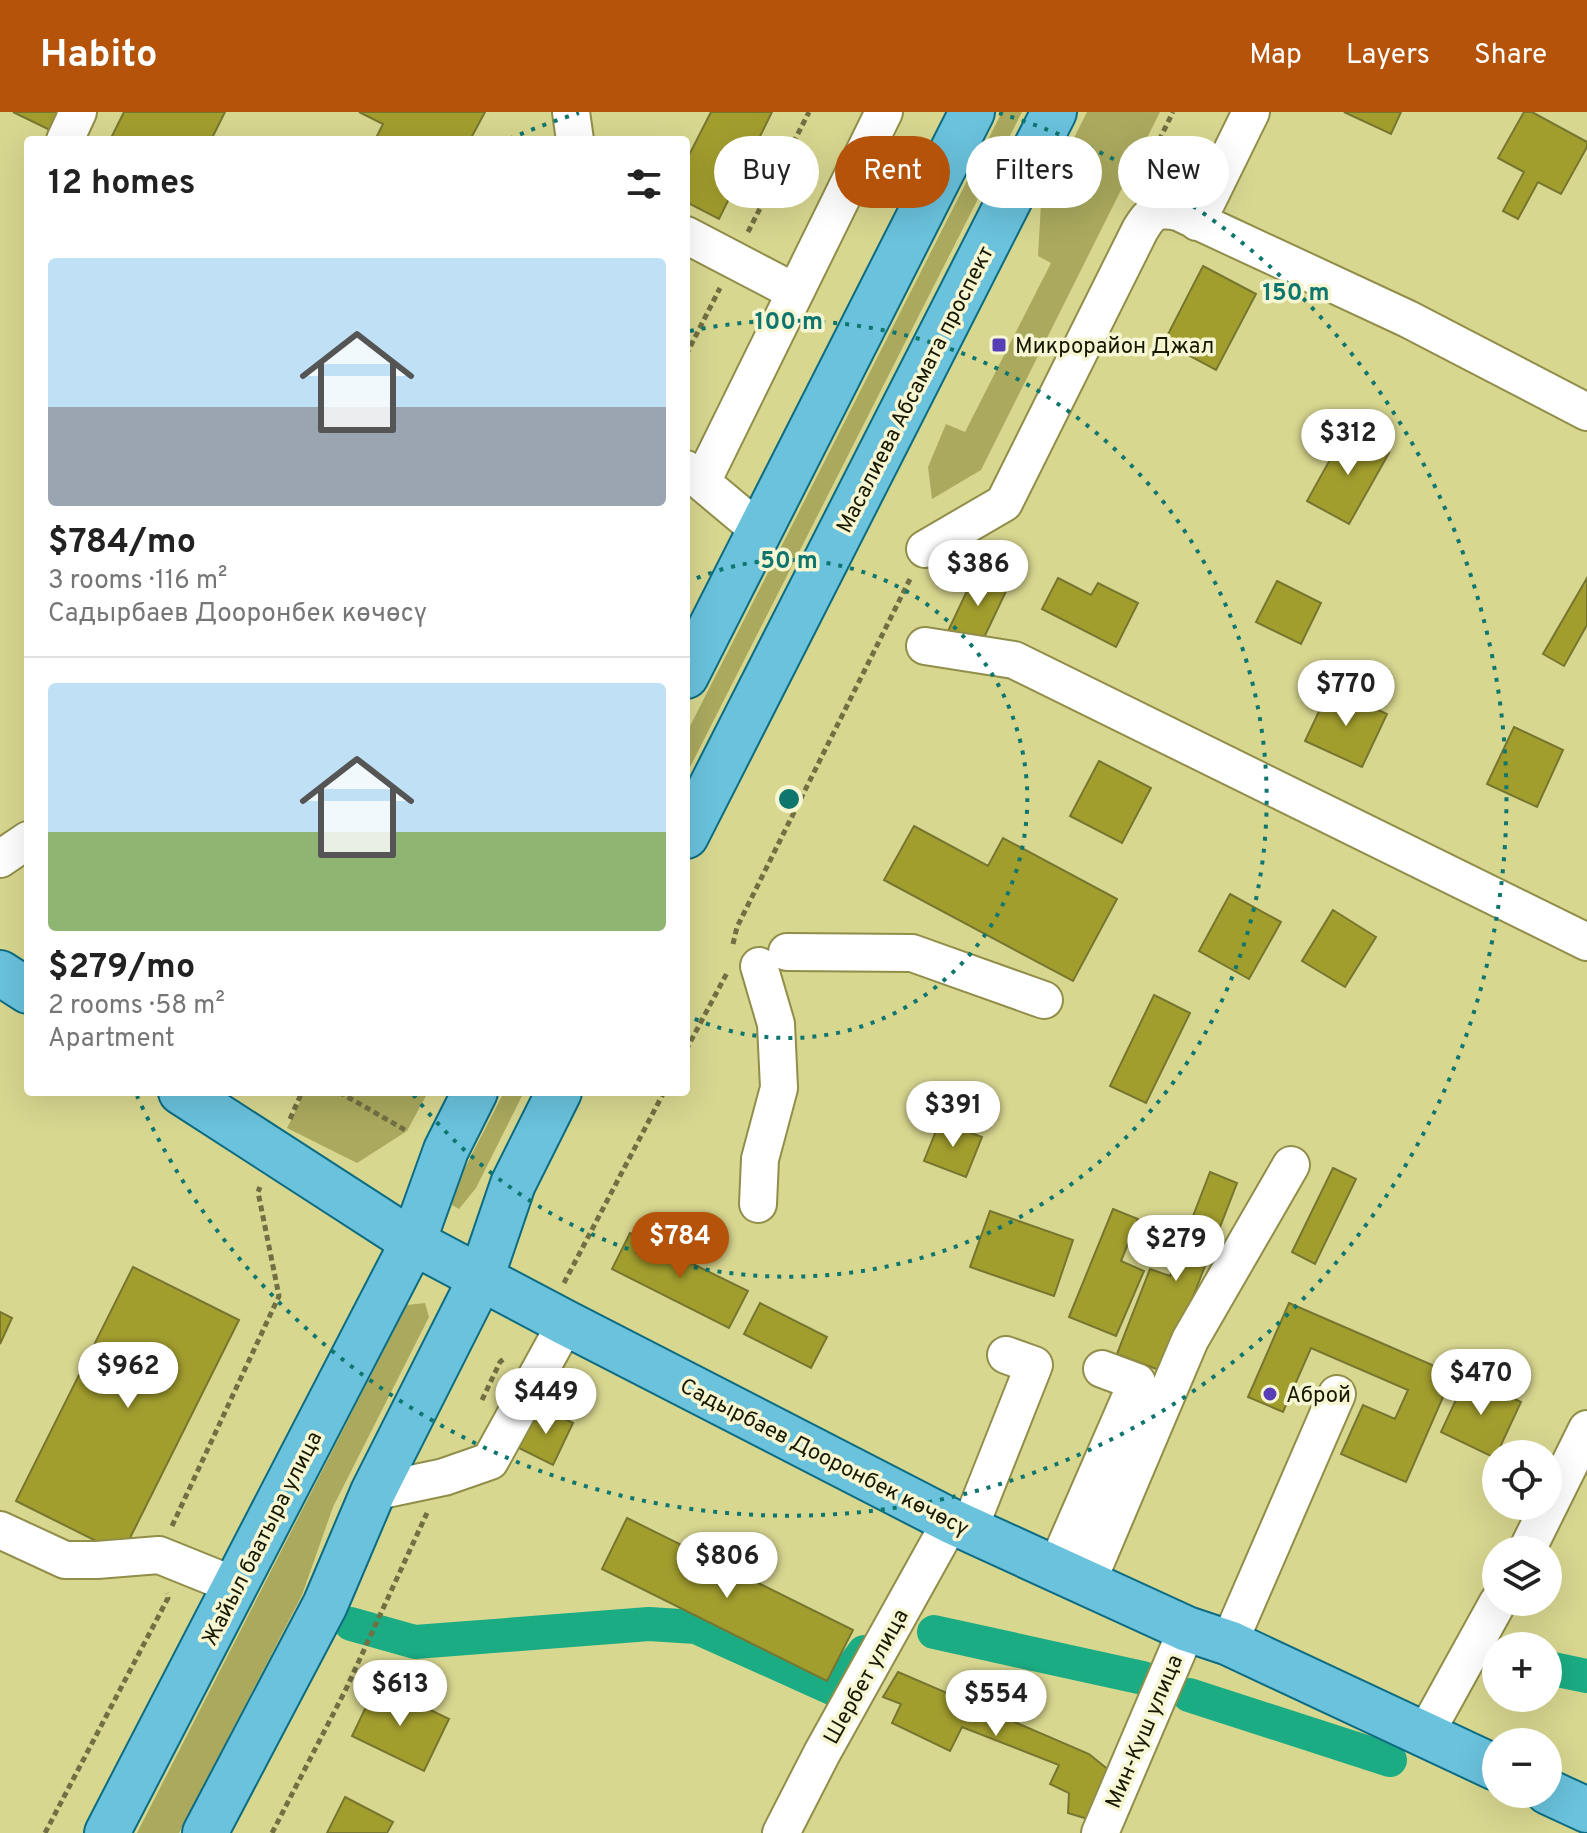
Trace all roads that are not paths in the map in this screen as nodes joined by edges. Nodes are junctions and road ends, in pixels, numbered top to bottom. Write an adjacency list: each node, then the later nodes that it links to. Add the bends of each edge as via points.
1 (78, 112): 7 (street)
2 (571, 112): 8 (street)
3 (884, 112): 11 (street)
4 (972, 112): 14 (main road)
5 (1054, 112): 18 (main road, Масалиева Абсамата проспект)
6 (1251, 112): 9 (street)
7 (67, 136)
8 (574, 136)
9 (1197, 222): 12 (street, via 1408,319); 15 (street, via 1163,209 1149,216 1004,503)
10 (690, 237): 11 (street)
11 (795, 292): 13 (street)
12 (1587, 412)
13 (694, 475): 14 (street)
14 (760, 531): 17 (main road)
15 (925, 549)
16 (925, 646): 21 (street, via 1014,660)
17 (690, 668)
18 (690, 828)
19 (24, 843): 20 (street)
20 (0, 859)
21 (1587, 942)
22 (0, 973): 23 (main road)
23 (24, 988)
24 (1044, 1000): 29 (street, via 912,953 751,962 776,1024 779,1088 760,1159)
25 (187, 1096): 30 (main road, Садырбаев Дооронбек көчөсү)
26 (473, 1096): 30 (main road, via 446,1150)
27 (557, 1096): 31 (main road, via 513,1184)
28 (1291, 1165): 41 (street, via 1190,1340)
29 (758, 1204)
30 (413, 1242): 31 (main road, Садырбаев Дооронбек көчөсү); 42 (main road, Жайыл баатыра улица)
31 (481, 1278): 32 (main road, Садырбаев Дооронбек көчөсү); 37 (main road)
32 (564, 1306): 37 (street, via 490,1461); 38 (main road, Садырбаев Дооронбек көчөсү)
33 (1006, 1355): 38 (street, Шербет улица, via 1034,1365)
34 (1102, 1369): 41 (street, via 1137,1382)
35 (1337, 1394): 45 (street)
36 (1587, 1429): 40 (street)
37 (373, 1492): 51 (main road, via 325,1605)
38 (960, 1525): 41 (main road, Садырбаев Дооронбек көчөсү); 52 (street, Шербет улица, via 830,1739)
39 (0, 1530): 42 (street, via 65,1560 159,1555)
40 (1534, 1536)
41 (1071, 1577): 44 (main road, Садырбаев Дооронбек көчөсү)
42 (236, 1586): 50 (main road, Жайыл баатыра улица)
43 (1490, 1616): 46 (street)
44 (1187, 1629): 45 (main road, Садырбаев Дооронбек көчөсү); 53 (street, Мин-Куш улица)
45 (1229, 1643): 46 (main road, Садырбаев Дооронбек көчөсү)
46 (1424, 1736): 47 (main road, Садырбаев Дооронбек көчөсү)
47 (1482, 1762)
48 (1562, 1798): 49 (main road)
49 (1587, 1810)
50 (107, 1833)
51 (205, 1833)
52 (781, 1833)
53 (1100, 1833)

